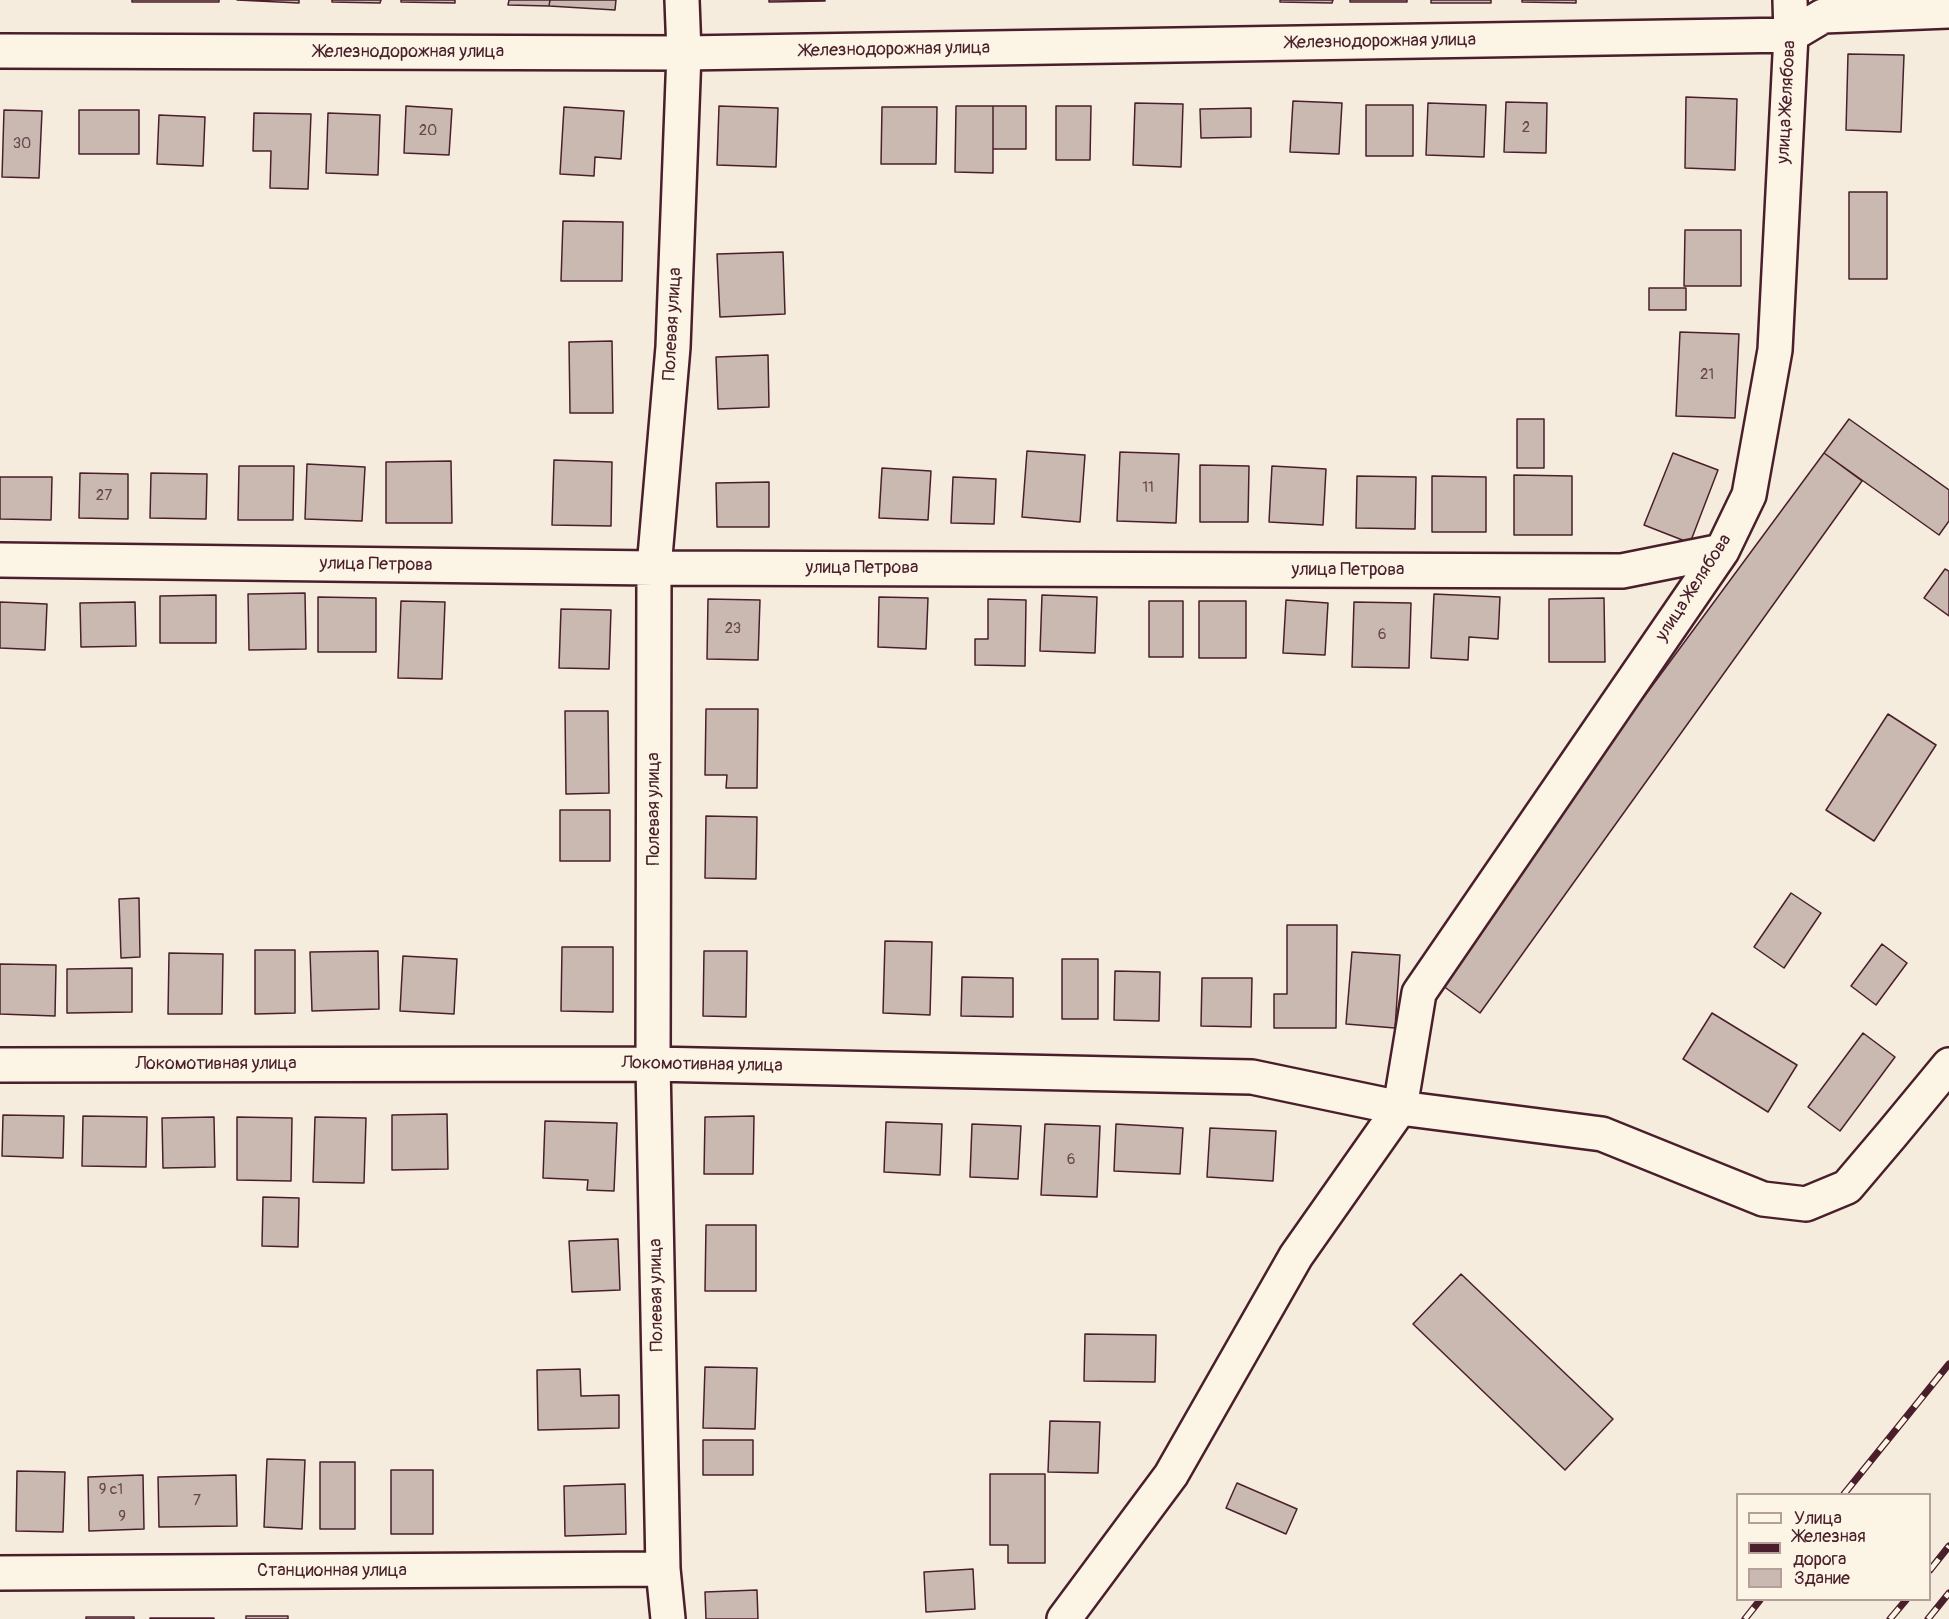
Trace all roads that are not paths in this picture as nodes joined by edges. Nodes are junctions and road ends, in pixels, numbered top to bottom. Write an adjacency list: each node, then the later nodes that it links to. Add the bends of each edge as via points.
1 (682, 0): 6 (street, Полевая улица)
2 (1790, 0): 4 (street, улица Желябова)
3 (1949, 11): 4 (street, via 1823,16)
4 (1791, 35): 6 (street, Железнодорожная улица); 7 (street, улица Желябова, via 1775,350 1749,495)
5 (0, 51): 6 (street, Железнодорожная улица)
6 (684, 53): 9 (street, Полевая улица, via 673,347)
7 (1722, 551): 9 (street, улица Петрова, via 1622,572); 13 (street, улица Желябова, via 1419,993)
8 (0, 560): 9 (street, улица Петрова)
9 (654, 568): 10 (street, Полевая улица)
10 (653, 1064): 11 (street, Локомотивная улица); 13 (street, Локомотивная улица, via 1252,1077); 14 (street, Полевая улица)
11 (0, 1065)
12 (1949, 1065): 13 (street, Локомотивная улица, via 1847,1187 1806,1204 1763,1199 1602,1134)
13 (1400, 1108): 17 (street, via 1296,1256 1171,1475)
14 (663, 1569): 15 (street, Станционная улица); 16 (street, Полевая улица)
15 (0, 1573)
16 (668, 1619)
17 (1064, 1619)

